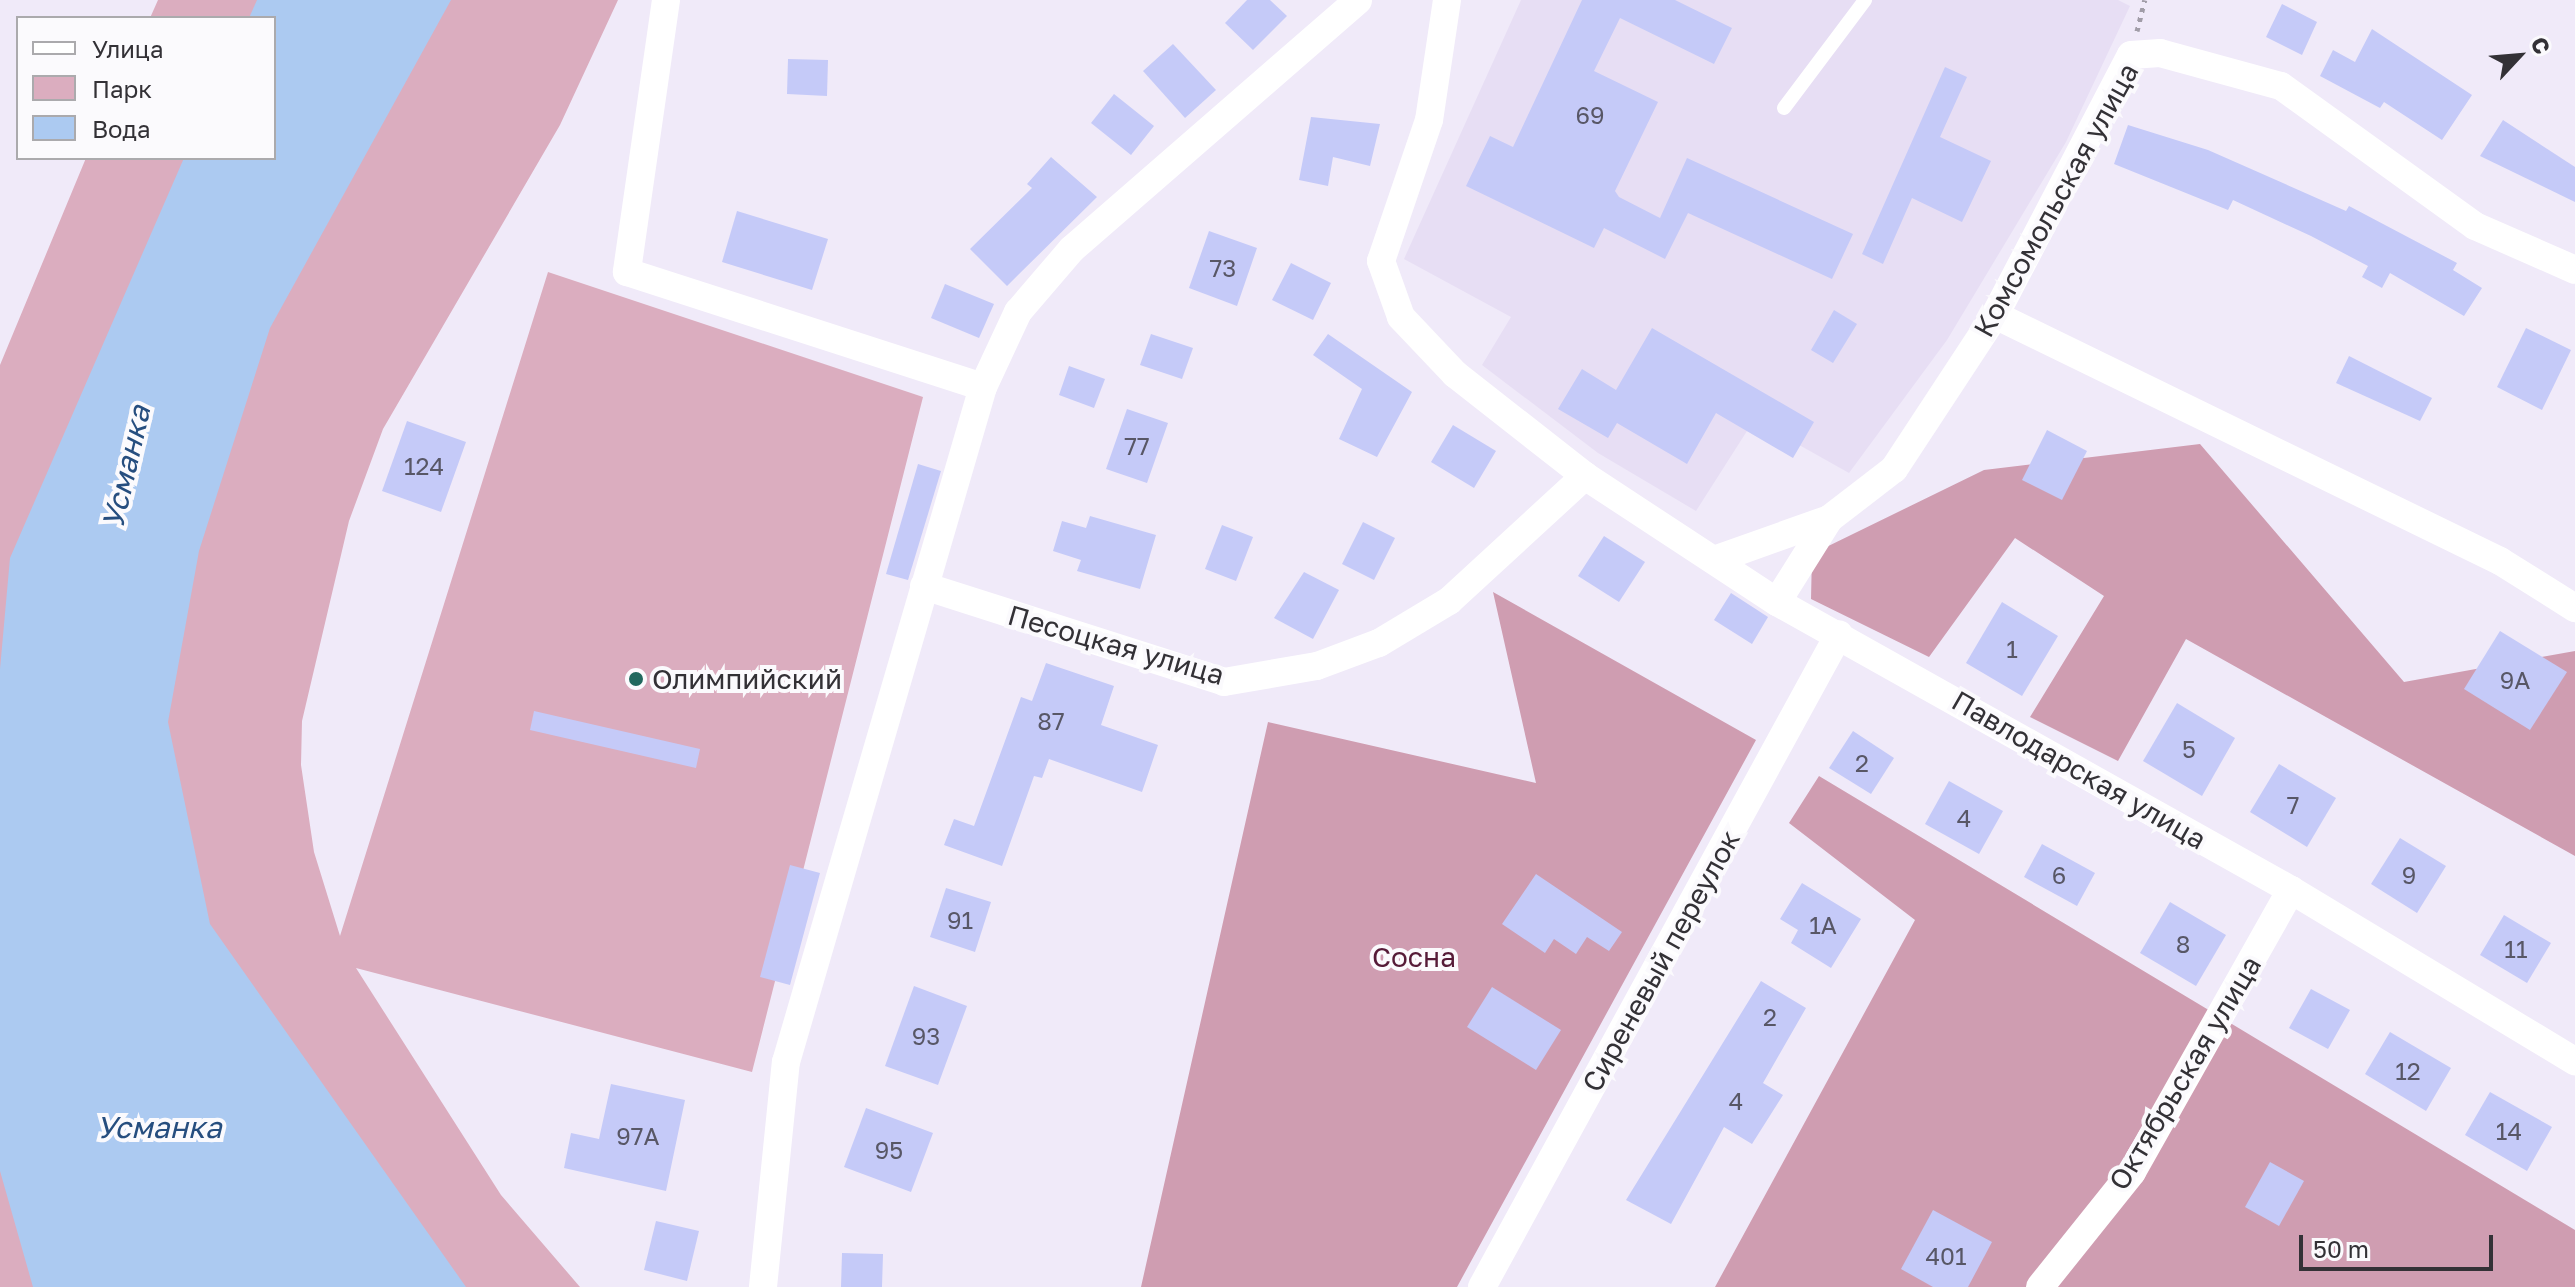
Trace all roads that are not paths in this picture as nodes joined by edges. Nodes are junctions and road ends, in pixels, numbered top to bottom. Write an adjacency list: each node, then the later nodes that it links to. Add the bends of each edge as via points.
1 (666, 0): 8 (street, via 627,272)
2 (1358, 0): 8 (street, via 1072,249 1018,312)
3 (1447, 0): 9 (street, via 1429,120 1381,261 1401,317 1455,374)
4 (1865, 0): 5 (lane)
5 (1784, 108)
6 (2575, 270): 7 (street, Комсомольская улица, via 2475,226 2281,86 2131,55)
7 (1995, 315): 12 (street, Комсомольская улица, via 1894,469); 16 (street, via 2500,561)
8 (983, 387): 14 (street)
9 (1555, 453): 10 (street); 11 (street)
10 (1585, 476): 11 (street, Песоцкая улица); 13 (street, Павлодарская улица)
11 (1553, 505): 14 (street, Песоцкая улица, via 1449,601 1379,643 1317,666 1224,682)
12 (1829, 519): 13 (street, Комсомольская улица); 15 (street)
13 (1714, 560): 15 (street, Павлодарская улица)
14 (924, 586): 20 (street, via 786,1062)
15 (1777, 602): 17 (street, Павлодарская улица)
16 (2575, 608)
17 (1839, 634): 18 (street, Павлодарская улица); 21 (street, Сиреневый переулок)
18 (2291, 890): 19 (street, Павлодарская улица); 22 (street, Октябрьская улица, via 2132,1172)
19 (2575, 1061)
20 (763, 1287)
21 (1482, 1287)
22 (2040, 1287)

